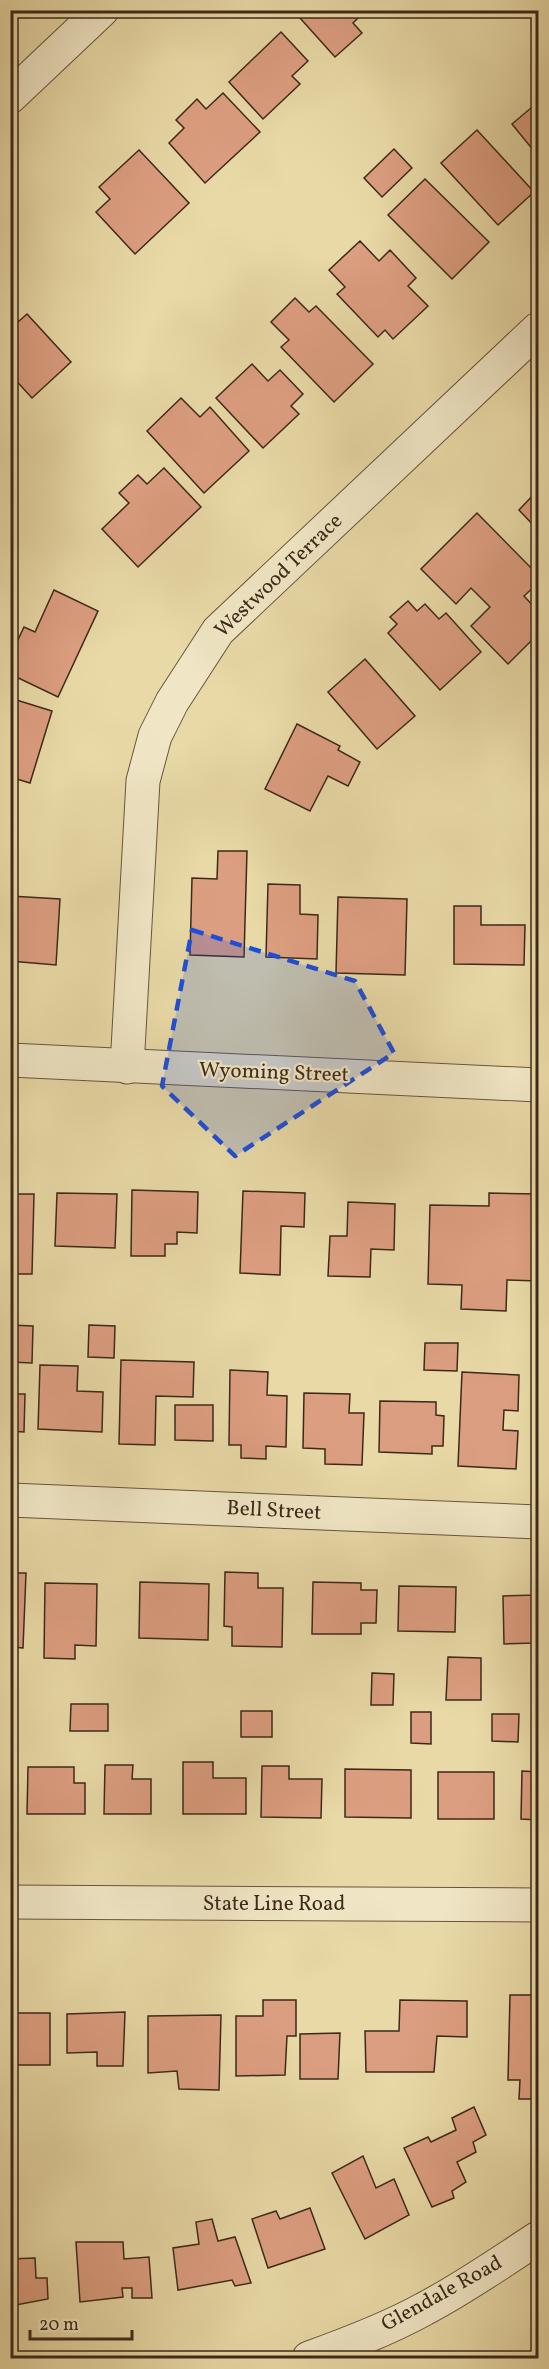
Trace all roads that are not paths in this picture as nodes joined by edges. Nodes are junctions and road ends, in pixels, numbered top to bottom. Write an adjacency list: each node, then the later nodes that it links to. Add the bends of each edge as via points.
1 (102, 10): 2 (street)
2 (10, 97)
3 (538, 329): 5 (street, Westwood Terrace, via 218,632 172,702 155,736 143,781)
4 (10, 1060): 5 (street, Wyoming Street)
5 (127, 1067): 6 (street, Wyoming Street)
6 (538, 1084)
7 (10, 1500): 8 (street, Bell Street)
8 (538, 1522)
9 (10, 1902): 10 (street, State Line Road)
10 (538, 1905)
11 (538, 2238): 12 (street, Glendale Road, via 423,2310)
12 (309, 2358)

